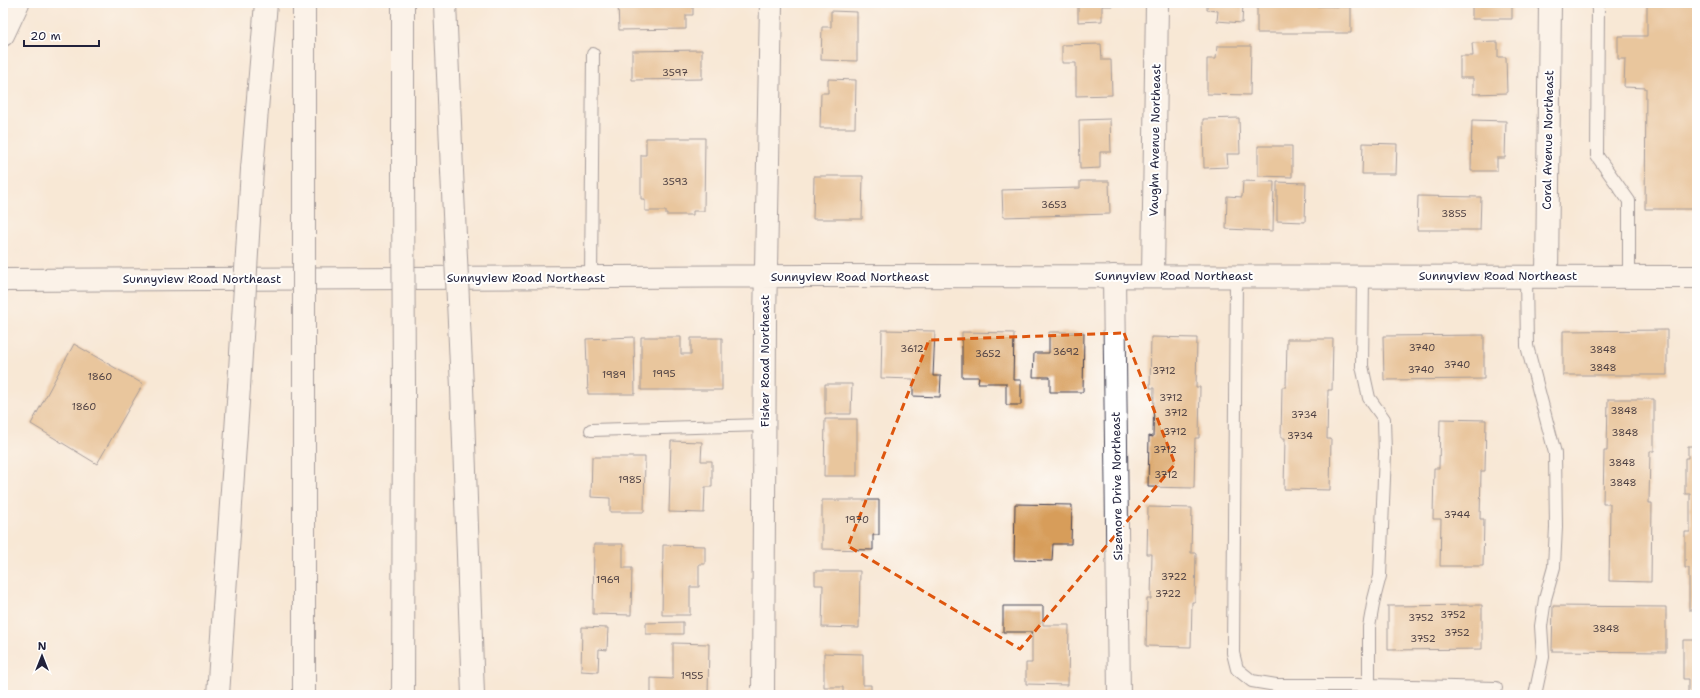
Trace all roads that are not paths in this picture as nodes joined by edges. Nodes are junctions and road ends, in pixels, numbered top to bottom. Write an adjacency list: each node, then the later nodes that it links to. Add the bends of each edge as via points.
1 (18, 3): 10 (main road)
2 (266, 3): 26 (main road, bridge, via 252,169)
3 (304, 3): 27 (main road, bridge)
4 (403, 3): 28 (main road, bridge)
5 (445, 3): 29 (main road, bridge)
6 (771, 3): 17 (main road, Fisher Road Northeast)
7 (1157, 3): 13 (main road, Vaughn Avenue Northeast)
8 (1550, 3): 16 (main road, Coral Avenue Northeast)
9 (1598, 3): 18 (lane, via 1597,156 1629,201)
10 (3, 35)
11 (593, 54): 20 (lane)
12 (1114, 276): 13 (main road, Sunnyview Road Northeast); 17 (main road, Sunnyview Road Northeast); 31 (main road, Sizemore Drive Northeast)
13 (1153, 276): 14 (main road, Sunnyview Road Northeast)
14 (1236, 276): 15 (main road, Sunnyview Road Northeast); 24 (lane, via 1233,653 1237,669 1252,681 1276,684)
15 (1364, 276): 16 (main road, Sunnyview Road Northeast); 24 (lane, via 1362,366 1369,398 1384,419 1385,454 1380,576 1369,627)
16 (1536, 276): 18 (main road, Sunnyview Road Northeast); 32 (lane, via 1527,346 1555,453 1556,527 1554,567 1545,599 1541,626 1542,657)
17 (766, 277): 20 (main road, Sunnyview Road Northeast); 22 (main road, Fisher Road Northeast)
18 (1629, 277): 19 (main road, Sunnyview Road Northeast)
19 (1697, 277)
20 (591, 278): 21 (main road, Sunnyview Road Northeast)
21 (3, 280)
22 (764, 425): 23 (lane); 30 (main road, Fisher Road Northeast)
23 (591, 430)
24 (1369, 684): 25 (lane)
25 (1496, 688)
26 (218, 695)
27 (304, 695)
28 (403, 695)
29 (473, 695)
30 (763, 695)
31 (1119, 695)
32 (1535, 695)

